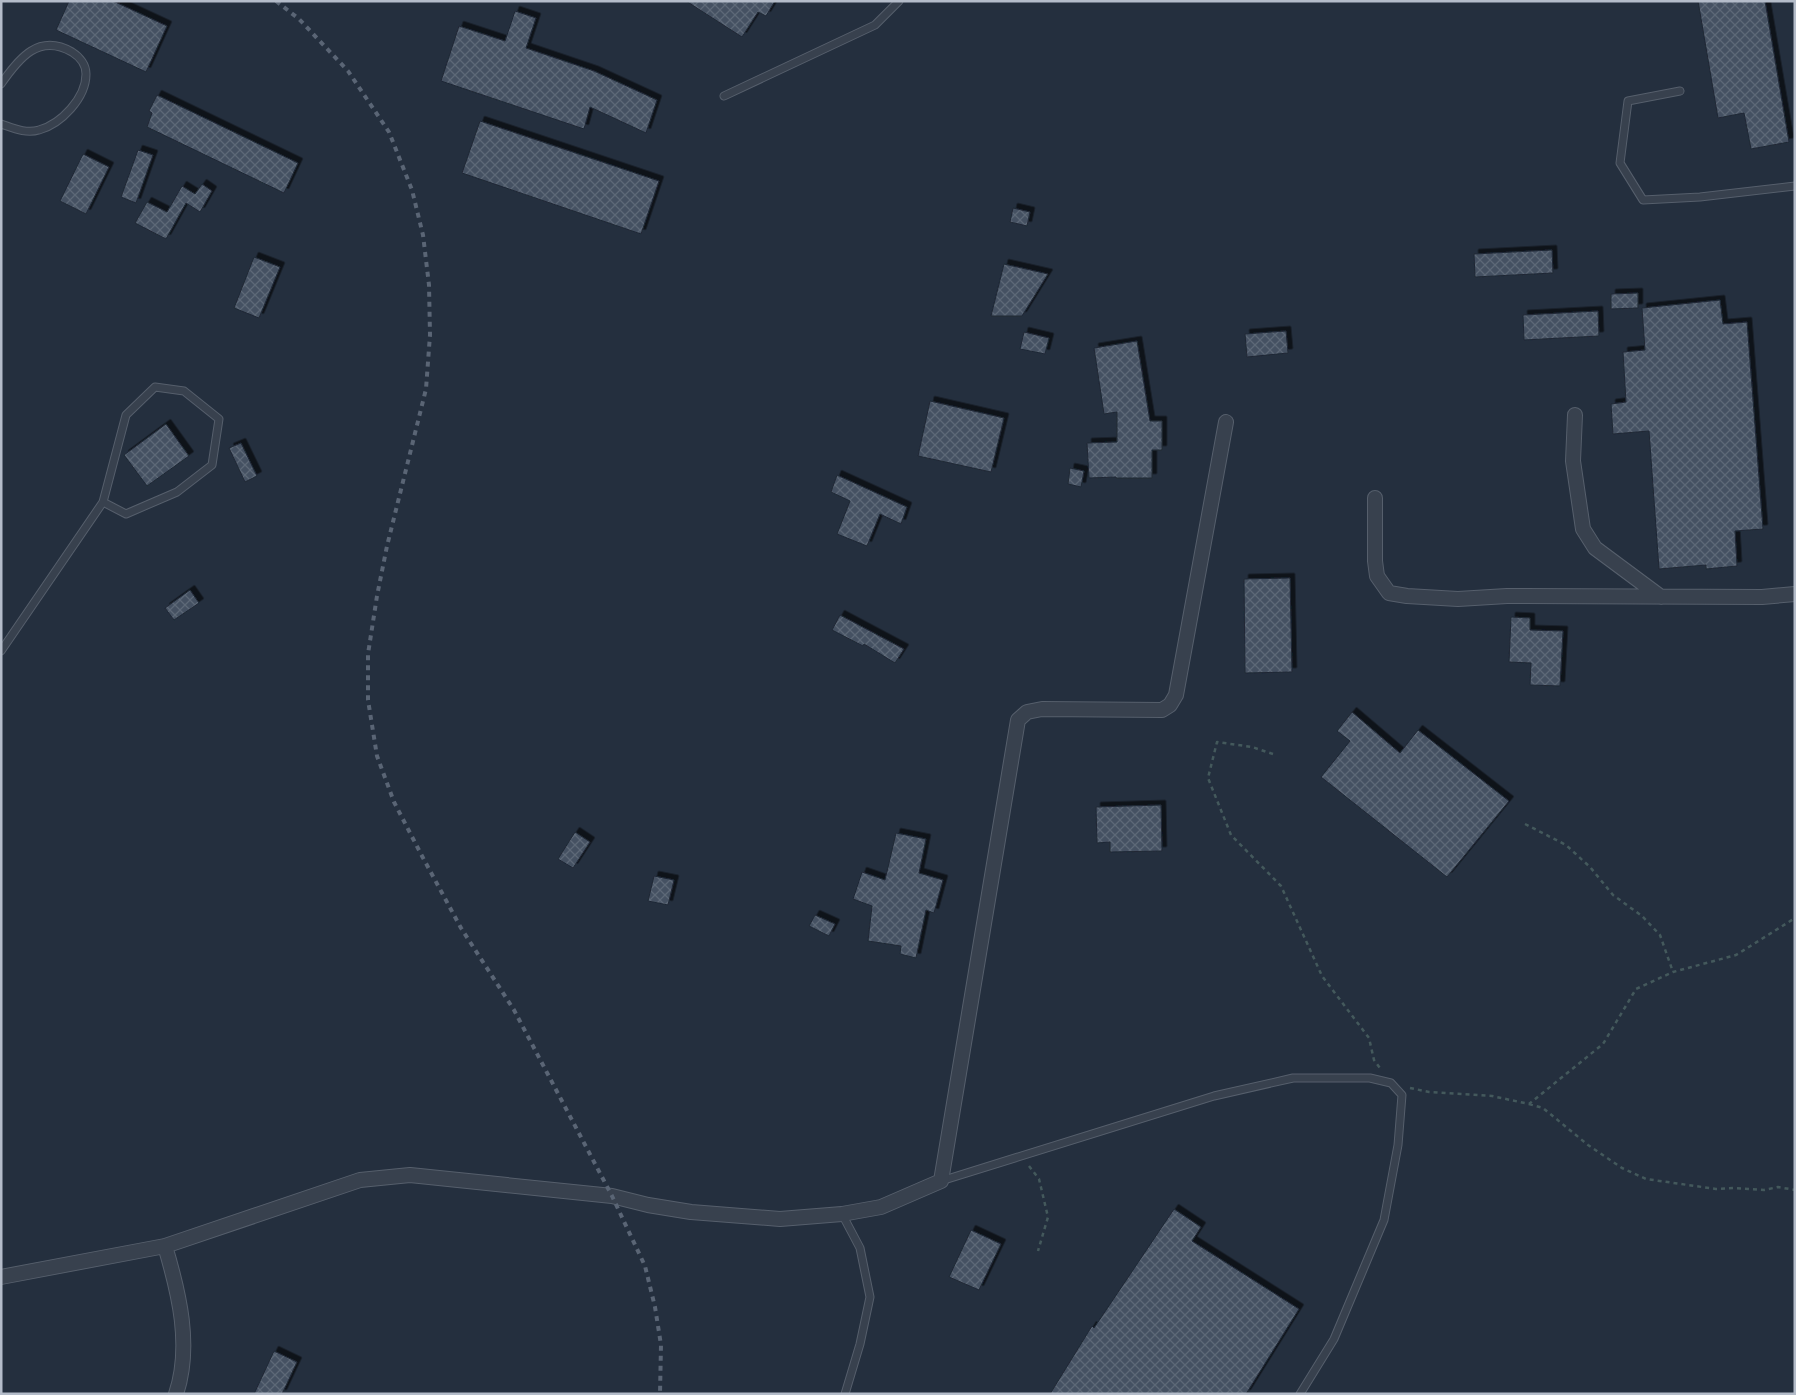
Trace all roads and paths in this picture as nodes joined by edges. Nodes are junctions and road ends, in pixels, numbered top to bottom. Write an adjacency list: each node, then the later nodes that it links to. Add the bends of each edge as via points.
1 (899, 1): 4 (lane, via 876,25)
2 (1, 84): 5 (lane, via 13,66 40,46 52,45 76,55 86,74 77,100 53,123 38,130 23,131)
3 (1680, 91): 6 (lane, via 1628,101 1620,163 1643,200)
4 (724, 96)
5 (1, 124)
6 (1795, 186)
7 (1575, 416): 12 (street, via 1573,461 1583,529 1596,548)
8 (1226, 422): 21 (street, via 1176,695 1170,705 1162,710 1042,709 1027,712 1018,720)
9 (1375, 498): 12 (street, via 1377,576 1389,593 1458,598)
10 (103, 502): 10 (lane, via 126,514 177,492 212,465 219,420 184,391 155,387 126,415); 13 (lane)
11 (1795, 594): 12 (street)
12 (1661, 597)
13 (1, 650)
14 (1273, 754): 18 (path, via 1217,742 1208,778 1231,835 1281,886 1322,976 1369,1038 1374,1060)
15 (1524, 824): 17 (path, via 1566,845 1613,895 1642,916 1660,936)
16 (1795, 918): 17 (path, via 1736,955)
17 (1673, 972): 19 (path, via 1636,989 1603,1044)
18 (1391, 1084): 19 (path, via 1429,1092 1492,1096); 20 (lane, via 1370,1078 1293,1078 1214,1096); 29 (lane, via 1402,1095 1398,1145 1384,1220 1334,1339)
19 (1529, 1104): 22 (path, via 1543,1108 1588,1145 1622,1168 1646,1179 1716,1190 1778,1187)
20 (1021, 1157): 21 (lane); 25 (path, via 1039,1179 1048,1217)
21 (941, 1181): 23 (street, via 881,1207)
22 (1795, 1190)
23 (842, 1214): 24 (street, via 780,1219 691,1212 612,1196 410,1175 360,1180); 28 (lane, via 860,1248 870,1297)
24 (165, 1246): 26 (street); 27 (street, via 175,1280 184,1339 181,1379)
25 (1038, 1251)
26 (1, 1277)
27 (176, 1394)
28 (845, 1394)
29 (1300, 1394)

